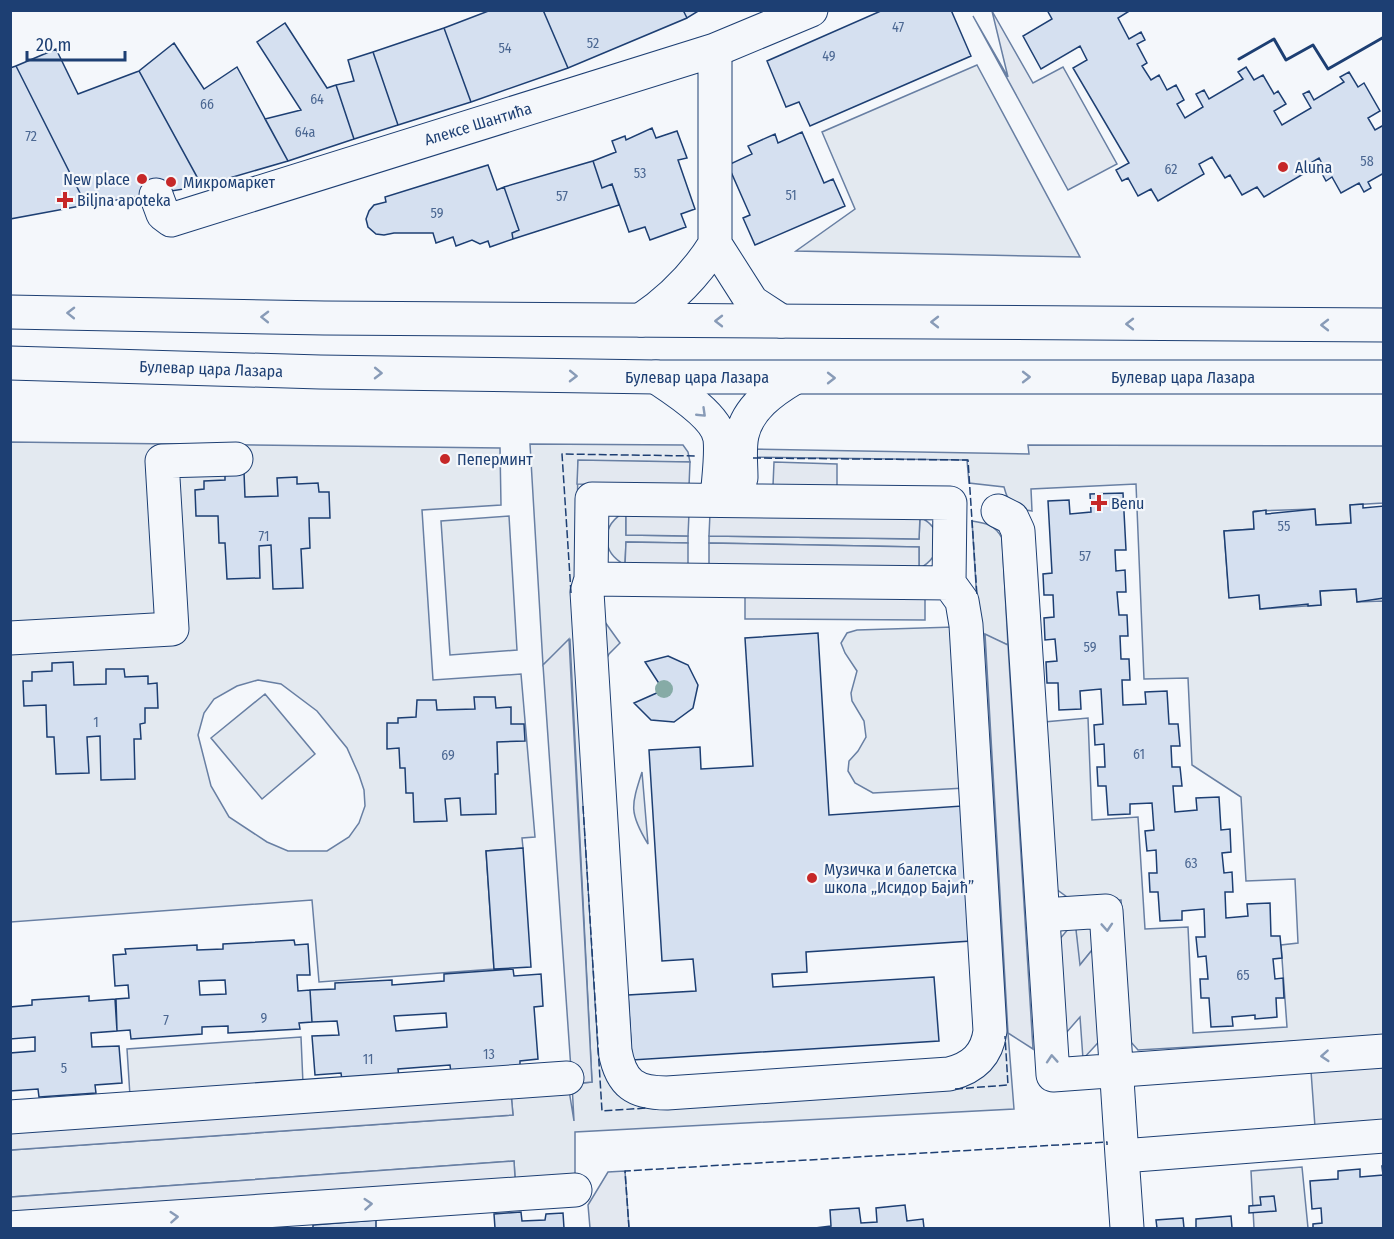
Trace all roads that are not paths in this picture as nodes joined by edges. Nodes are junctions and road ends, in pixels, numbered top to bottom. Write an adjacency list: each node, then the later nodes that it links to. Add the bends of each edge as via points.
1 (811, 10): 2 (street, Алексе Шантића)
2 (715, 50): 3 (street, Алексе Шантића, via 171,220 163,214); 4 (street)
3 (156, 195)
4 (715, 244): 6 (street, via 700,267 667,302); 7 (street, via 752,302)
5 (10, 312): 6 (street, one-way to 5)
6 (641, 320): 7 (street, one-way to 6)
7 (781, 321): 8 (street, one-way to 7)
8 (1383, 325)
9 (10, 363): 11 (street, Булевар цара Лазара, one-way to 11)
10 (1383, 376): 12 (street, Булевар цара Лазара, one-way to 10)
11 (656, 377): 12 (street, Булевар цара Лазара); 14 (street, one-way to 14, via 716,426)
12 (794, 378): 14 (street, via 772,391 744,427)
13 (236, 459): 18 (street, via 162,462 172,629)
14 (729, 501): 16 (street, via 592,499); 17 (street, via 950,503)
15 (1008, 521): 19 (street)
16 (591, 579): 17 (street); 17 (street, via 587,592 615,1052 623,1076 635,1088 648,1093 949,1074 975,1063 985,1051 990,1031 966,625 962,601)
17 (949, 583)
18 (10, 638)
19 (1043, 915): 21 (street, one-way to 21, via 1106,911); 21 (street, one-way to 19, via 1053,1075)
20 (1383, 1051): 21 (street, one-way to 21)
21 (1117, 1071): 25 (street)
22 (567, 1078): 23 (street)
23 (10, 1117)
24 (1383, 1136): 25 (street)
25 (1122, 1156): 28 (street)
26 (575, 1190): 27 (street, one-way to 26)
27 (10, 1228)
28 (1127, 1228)

